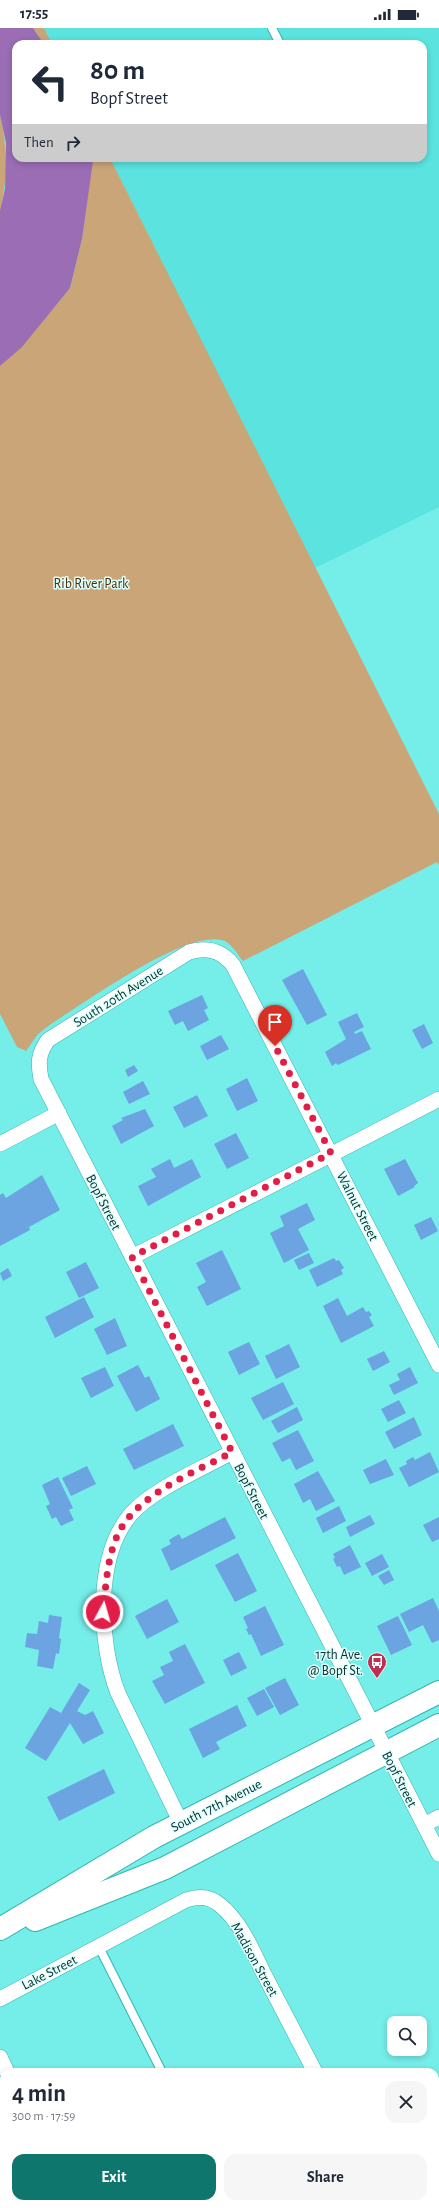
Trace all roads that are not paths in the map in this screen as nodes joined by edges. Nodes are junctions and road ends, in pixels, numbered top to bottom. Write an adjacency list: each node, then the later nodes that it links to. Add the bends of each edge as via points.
1 (272, 28): 2 (lane)
2 (278, 40)
3 (212, 950): 4 (street, South 20th Avenue, via 199,949 189,952 48,1040 41,1049); 8 (street, Walnut Street, via 225,956 233,965)
4 (38, 1061): 6 (street, Bopf Street, via 41,1079)
5 (439, 1099): 8 (street)
6 (59, 1113): 7 (street); 9 (street, Bopf Street)
7 (0, 1144)
8 (331, 1153): 9 (street); 10 (street, Walnut Street)
9 (132, 1257): 11 (street, Bopf Street)
10 (439, 1365)
11 (232, 1452): 14 (street, Bopf Street); 17 (street, via 150,1497 131,1514 119,1532 108,1566 103,1612 109,1670)
12 (439, 1692): 14 (main road, South 17th Avenue)
13 (439, 1725): 15 (main road)
14 (373, 1726): 15 (street, Bopf Street); 17 (main road, South 17th Avenue)
15 (387, 1752): 18 (street, Bopf Street); 21 (main road, via 150,1875)
16 (439, 1817): 18 (street)
17 (181, 1823): 20 (main road, South 17th Avenue, via 154,1836)
18 (424, 1825): 19 (street, Bopf Street)
19 (439, 1854)
20 (0, 1929)
21 (0, 1934)
22 (99, 1946): 23 (street, Lake Street); 26 (lane); 27 (street, Madison Street, via 191,1898 208,1898 220,1904 245,1936)
23 (0, 1999)
24 (0, 2057): 25 (street)
25 (6, 2068)
26 (160, 2068)
27 (313, 2068)

